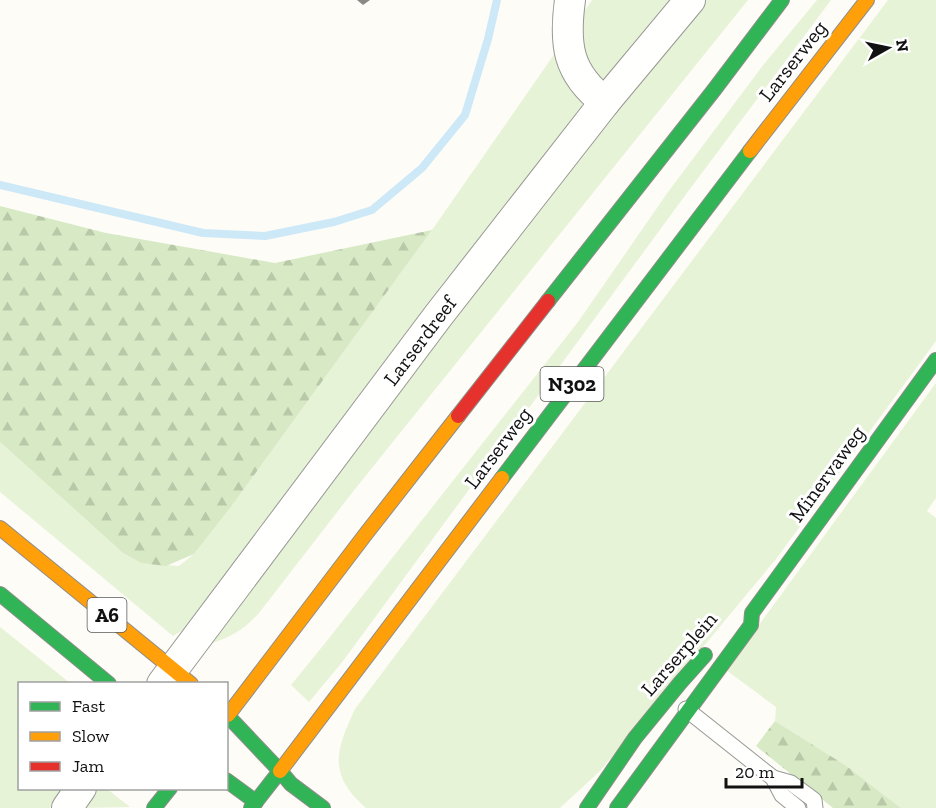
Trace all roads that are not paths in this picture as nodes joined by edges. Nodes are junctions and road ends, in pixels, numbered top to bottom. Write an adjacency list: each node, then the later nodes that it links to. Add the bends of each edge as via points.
1 (570, 0): 5 (street, via 567,24 573,64)
2 (690, 0): 5 (street, Larserdreef)
3 (782, 0): 15 (main road)
4 (867, 0): 17 (main road, Larserweg / N302)
5 (605, 102): 11 (street, Larserdreef, via 238,582)
6 (936, 360): 9 (main road, Minervaweg)
7 (0, 528): 11 (main road, A6)
8 (0, 594): 12 (main road, A6)
9 (746, 615): 14 (main road, Larserplein, via 751,625)
10 (716, 644): 13 (main road, Larserplein)
11 (175, 679)
12 (107, 682)
13 (669, 696): 14 (lane); 26 (main road, Larserplein)
14 (688, 711): 18 (lane); 27 (main road, Larserplein)
15 (228, 715)
16 (228, 717): 17 (main road)
17 (280, 771): 22 (main road, Larserweg / N302); 25 (main road)
18 (773, 778): 28 (lane, via 782,795); 29 (lane, via 791,783 814,800)
19 (228, 782): 22 (main road)
20 (80, 790): 23 (street)
21 (169, 790): 24 (main road)
22 (257, 806)
23 (67, 808)
24 (154, 808)
25 (322, 808)
26 (587, 808)
27 (617, 808)
28 (798, 808)
29 (815, 808)

